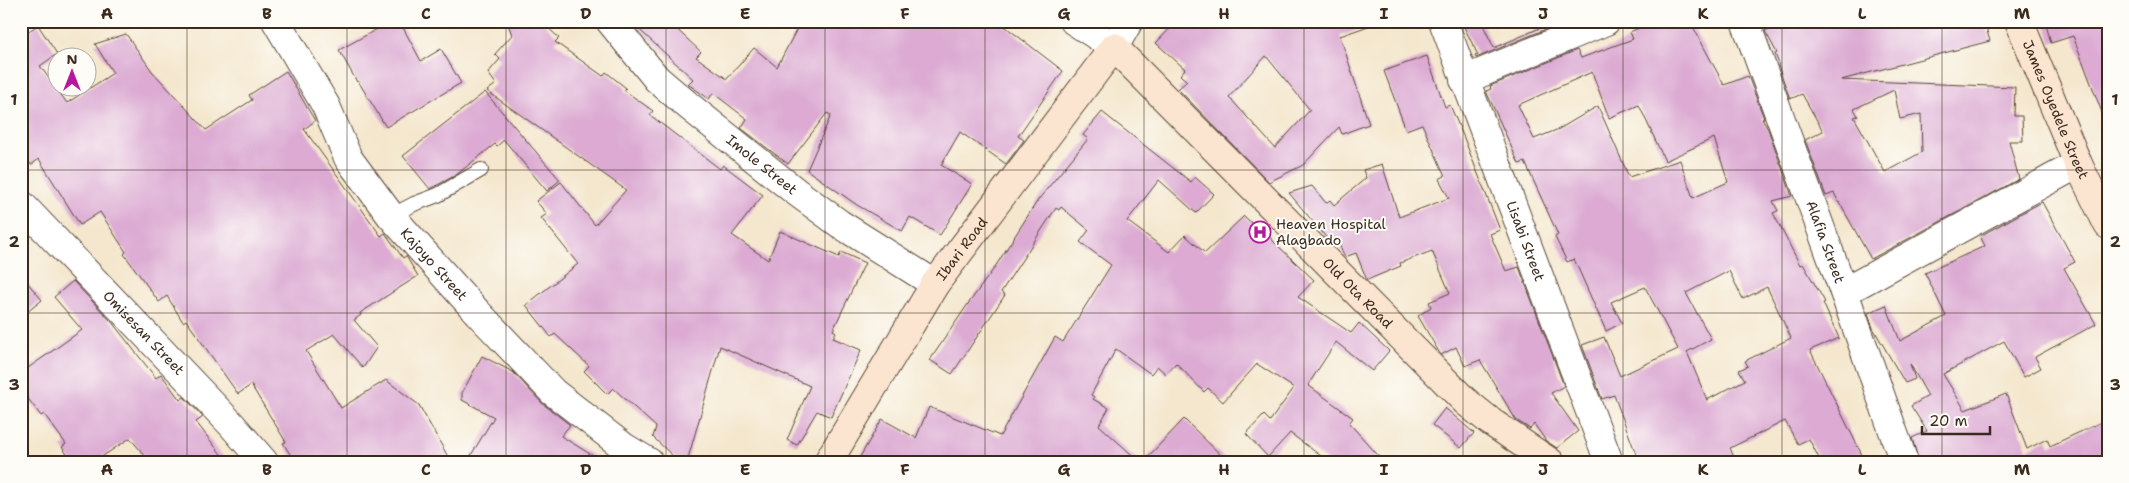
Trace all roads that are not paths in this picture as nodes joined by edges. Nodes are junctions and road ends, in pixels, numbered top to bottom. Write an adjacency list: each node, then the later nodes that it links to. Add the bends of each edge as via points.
1 (276, 21): 14 (street, Kajoyo Street, via 326,106 348,158)
2 (610, 21): 16 (street, Imole Street, via 657,79 690,107 840,224)
3 (1074, 21): 9 (street)
4 (1129, 21): 9 (street)
5 (1443, 21): 10 (street, Lisabi Street)
6 (1606, 21): 10 (street)
7 (1745, 21): 17 (street, Alafia Street)
8 (2019, 21): 11 (street, James Oyedele Street)
9 (1114, 47): 16 (street, Ibari Road); 21 (street, Old Ota Road, via 1465,401)
10 (1464, 80): 22 (street, Lisabi Street)
11 (2078, 164): 15 (street, James Oyedele Street); 17 (street)
12 (481, 170): 14 (lane, via 438,195)
13 (21, 204): 18 (street, Omisesan Street)
14 (391, 216): 19 (street, Kajoyo Street, via 553,392 624,447)
15 (2108, 225)
16 (935, 284): 20 (street, Ibari Road)
17 (1844, 292): 23 (street, Alafia Street)
18 (264, 462)
19 (649, 462)
20 (828, 462)
21 (1550, 462)
22 (1609, 462)
23 (1904, 462)

